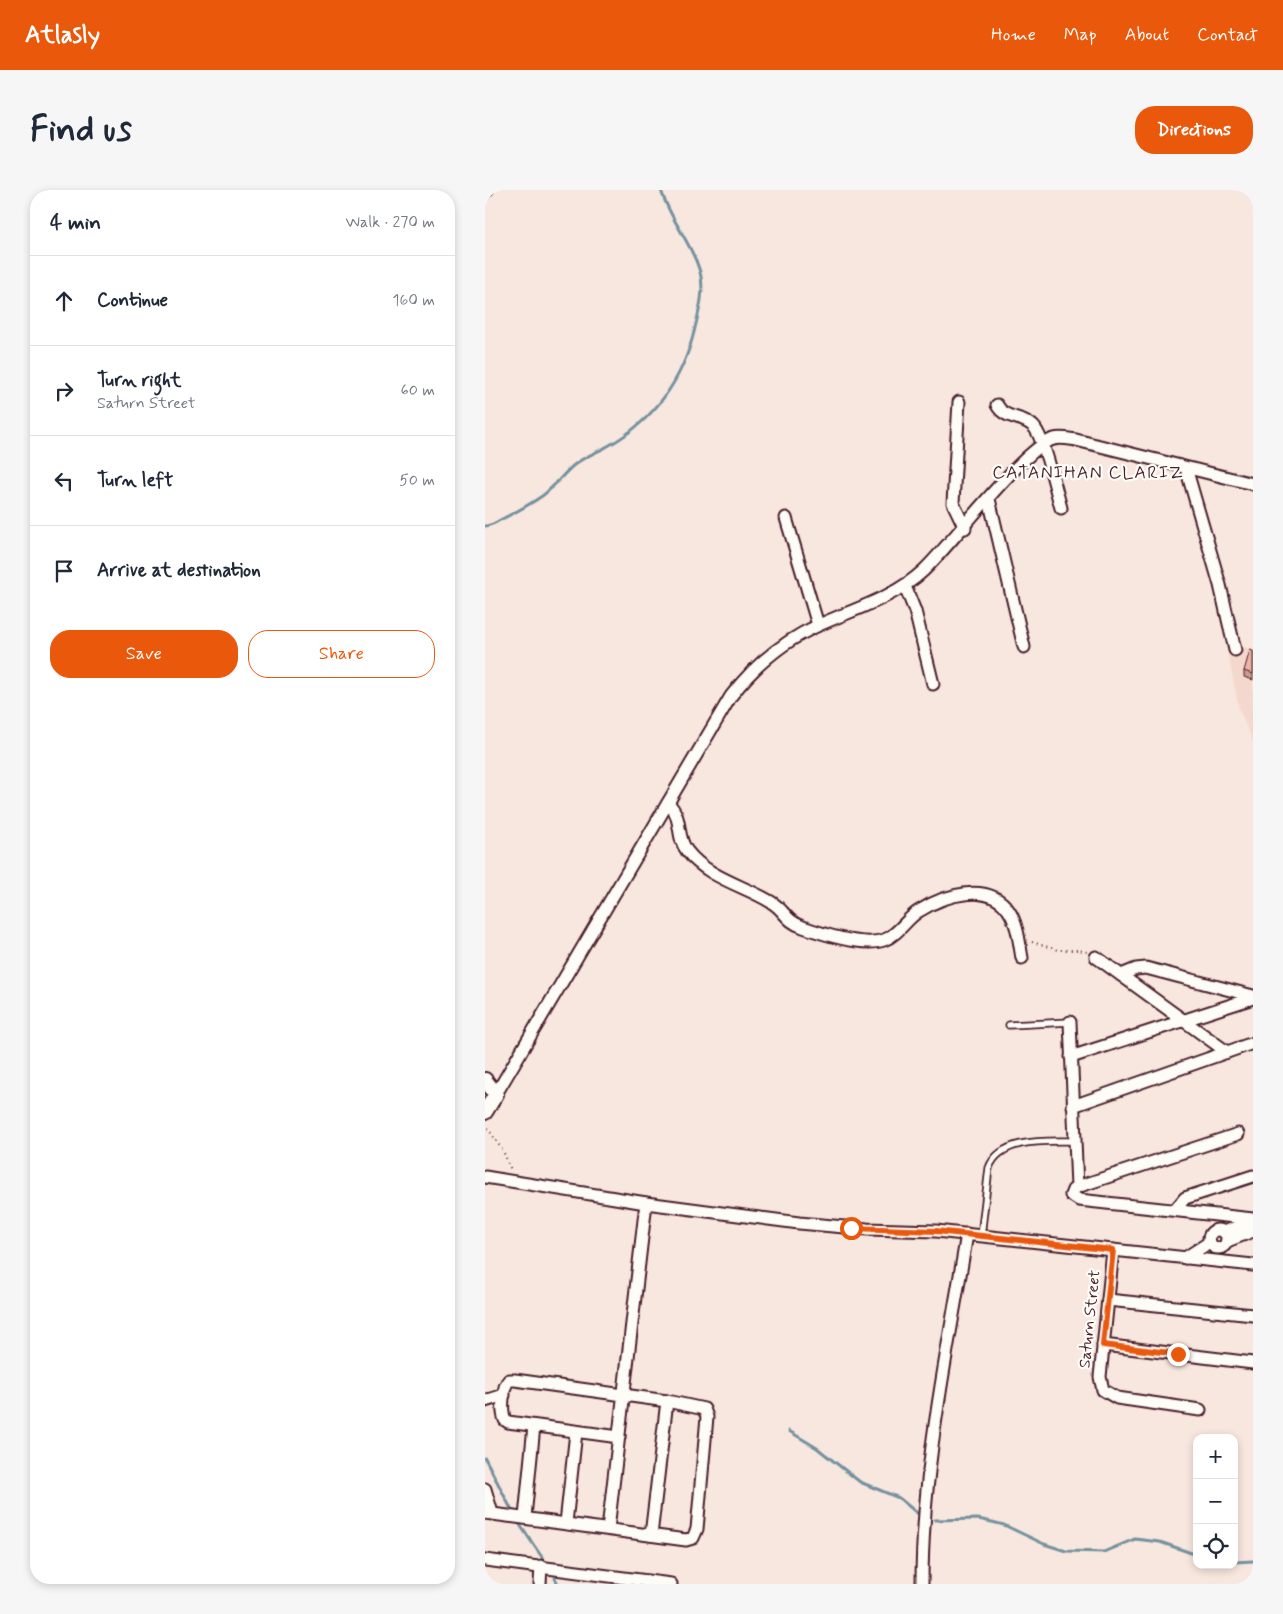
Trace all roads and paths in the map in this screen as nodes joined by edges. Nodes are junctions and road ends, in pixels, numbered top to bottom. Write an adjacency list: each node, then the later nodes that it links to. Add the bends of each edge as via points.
1 (959, 402): 9 (street, via 953,503)
2 (997, 405): 3 (street, via 1004,414 1035,428)
3 (1042, 444): 4 (street, via 1054,439 1076,440); 6 (street); 7 (street)
4 (1186, 468): 5 (street); 13 (street)
5 (1253, 484)
6 (989, 499): 9 (street); 12 (street)
7 (1061, 508)
8 (786, 518): 11 (street)
9 (965, 528): 10 (street, via 938,558)
10 (905, 586): 11 (street); 14 (street, via 915,611)
11 (818, 625): 15 (street, via 790,640 747,675 731,696)
12 (1025, 647)
13 (1235, 650)
14 (933, 684)
15 (668, 803): 16 (street, via 678,816 685,849 694,859 726,880 771,902 797,925 862,942 876,942 886,939 918,911 938,900 977,894 999,901 1008,910); 28 (street)
16 (1019, 942): 17 (path, via 1036,942 1058,950 1079,950); 18 (street)
17 (1096, 957): 19 (street)
18 (1021, 958)
19 (1121, 975): 20 (street, via 1136,968 1146,968); 21 (street)
20 (1253, 997): 21 (street)
21 (1183, 1020): 25 (street); 26 (street)
22 (1070, 1022): 23 (lane); 26 (street)
23 (1009, 1024)
24 (1253, 1043): 25 (street)
25 (1227, 1052): 29 (street)
26 (1071, 1057): 29 (street)
27 (485, 1080): 28 (street)
28 (496, 1094): 30 (street)
29 (1073, 1106): 33 (street)
30 (485, 1112)
31 (485, 1124): 36 (path, via 503,1151)
32 (1238, 1134): 37 (street)
33 (1075, 1141): 37 (street); 43 (lane, via 1025,1143 1001,1152 992,1160)
34 (1253, 1176): 39 (street, via 1185,1198)
35 (485, 1177): 36 (street)
36 (516, 1181): 38 (street)
37 (1077, 1187): 39 (street, via 1071,1192 1075,1199)
38 (646, 1204): 42 (street, via 835,1227); 55 (street)
39 (1175, 1210): 40 (street)
40 (1253, 1220): 44 (street)
41 (1253, 1231): 44 (street)
42 (967, 1234): 43 (street); 72 (street, via 927,1481)
43 (981, 1236): 46 (street)
44 (1225, 1236): 45 (street, via 1223,1247); 45 (street, via 1213,1232)
45 (1213, 1245): 47 (street); 48 (street)
46 (1113, 1250): 47 (street); 50 (street, Saturn Street)
47 (1185, 1258): 48 (street)
48 (1215, 1261): 49 (street)
49 (1253, 1265)
50 (1108, 1300): 51 (street); 52 (street, Saturn Street)
51 (1253, 1315)
52 (1103, 1345): 53 (street); 58 (street, Saturn Street, via 1100,1377 1103,1390 1117,1398)
53 (1253, 1363)
54 (504, 1395): 55 (street, via 505,1385 511,1379); 57 (street); 59 (street, via 505,1420)
55 (624, 1395): 56 (street); 61 (street)
56 (667, 1401): 67 (street); 67 (street, via 701,1407 707,1412 697,1529 690,1539)
57 (485, 1402)
58 (1200, 1410)
59 (534, 1426): 60 (street); 64 (street)
60 (575, 1432): 61 (street); 65 (street)
61 (619, 1437): 66 (street)
62 (485, 1489): 63 (street)
63 (488, 1513): 64 (street)
64 (525, 1517): 65 (street)
65 (566, 1523): 66 (street)
66 (608, 1529): 67 (street)
67 (651, 1535)
68 (485, 1560): 69 (street)
69 (541, 1566): 70 (street); 71 (street)
70 (540, 1584)
71 (671, 1584)
72 (922, 1584)

